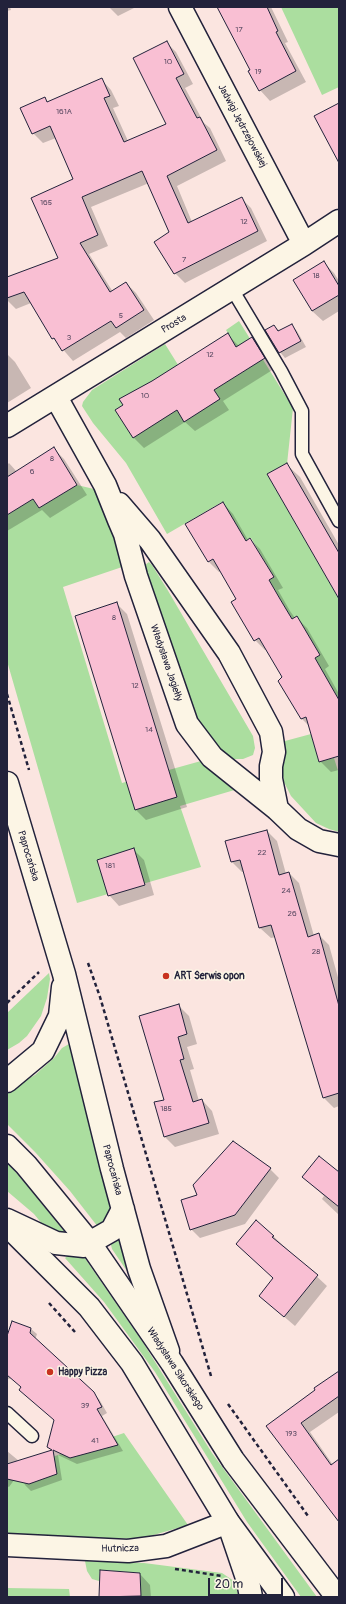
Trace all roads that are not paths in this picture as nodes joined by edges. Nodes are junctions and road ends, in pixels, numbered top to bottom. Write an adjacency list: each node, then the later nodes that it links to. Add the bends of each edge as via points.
1 (180, 7): 3 (street, Jadwigi Jędrzejowskiej)
2 (339, 221): 3 (street, Prosta)
3 (304, 244): 4 (street, Prosta)
4 (232, 289): 5 (street, Prosta); 8 (lane, via 302,411 302,454)
5 (56, 397): 6 (street, Prosta); 7 (street, Władysława Jagiełły)
6 (7, 426)
7 (105, 485): 10 (street, Władysława Jagiełły, via 150,540 228,653 271,732 274,752 272,779); 10 (street, Władysława Jagiełły, via 125,534 136,576 187,724 212,756)
8 (339, 521)
9 (7, 783): 12 (street, Paprocańska)
10 (277, 809): 11 (street, Władysława Jagiełły, via 298,829 319,841)
11 (339, 845)
12 (64, 974): 13 (street, Paprocańska, via 60,1016); 17 (street, Paprocańska)
13 (43, 1051): 14 (street); 15 (street, Paprocańska)
14 (7, 1061)
15 (7, 1081)
16 (7, 1146): 20 (street, Władysława Sikorskiego, via 26,1165)
17 (123, 1209): 20 (street, via 112,1230); 21 (street, Paprocańska, via 139,1269)
18 (7, 1220): 20 (street, via 56,1243 84,1246)
19 (7, 1225): 24 (street, via 89,1307 132,1363)
20 (88, 1242): 21 (street, Władysława Sikorskiego)
21 (172, 1363): 28 (street, Władysława Sikorskiego, via 233,1460)
22 (7, 1413): 23 (lane)
23 (32, 1436)
24 (228, 1522): 25 (street, Hutnicza, via 166,1546 128,1551); 26 (street); 27 (street)
25 (7, 1545)
26 (251, 1597)
27 (283, 1597)
28 (336, 1597)

